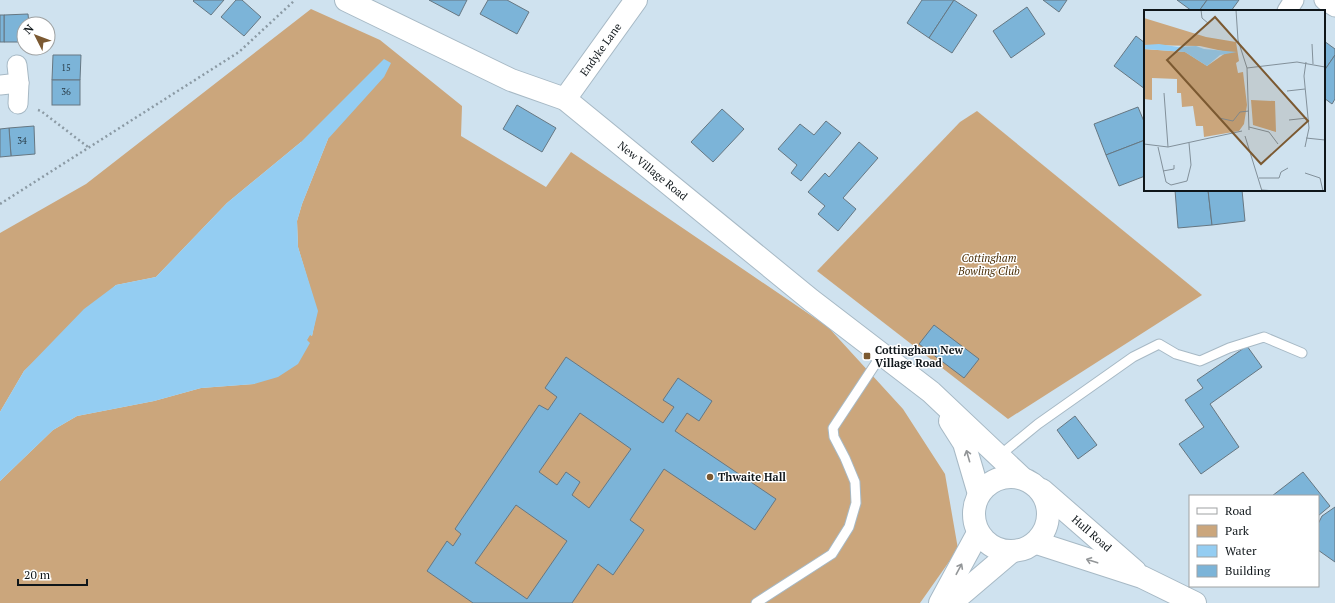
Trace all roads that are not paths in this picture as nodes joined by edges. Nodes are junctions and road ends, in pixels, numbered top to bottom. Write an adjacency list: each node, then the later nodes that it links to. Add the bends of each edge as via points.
1 (346, 0): 8 (street, New Village Road, via 511,80)
2 (636, 0): 8 (street, Endyke Lane)
3 (1294, 0): 6 (street)
4 (1324, 0): 5 (street)
5 (1335, 7)
6 (1288, 10)
7 (0, 85): 9 (street, via 18,74)
8 (565, 100): 11 (street, New Village Road, via 811,300)
9 (18, 104)
10 (1302, 353): 13 (lane, via 1264,337 1200,360 1176,354 1159,344 1133,357 1038,424)
11 (882, 354): 12 (street, New Village Road); 21 (lane, via 833,428 834,437 855,482 856,504 849,527 832,554)
12 (931, 392): 13 (street); 16 (street, one-way to 12, via 964,442)
13 (999, 456): 14 (street)
14 (1021, 477): 15 (street); 16 (street, via 1001,477)
15 (1041, 490): 18 (street, via 1050,514); 20 (street, Hull Road)
16 (979, 494): 17 (street, via 973,513)
17 (978, 533): 19 (street, via 991,546); 22 (street, one-way to 17)
18 (1037, 543): 19 (street, via 1026,550); 20 (street, Hull Road, one-way to 18)
19 (1011, 552): 23 (street)
20 (1142, 577): 24 (street, Hull Road)
21 (756, 603)
22 (940, 603)
23 (951, 603)
24 (1195, 603)

